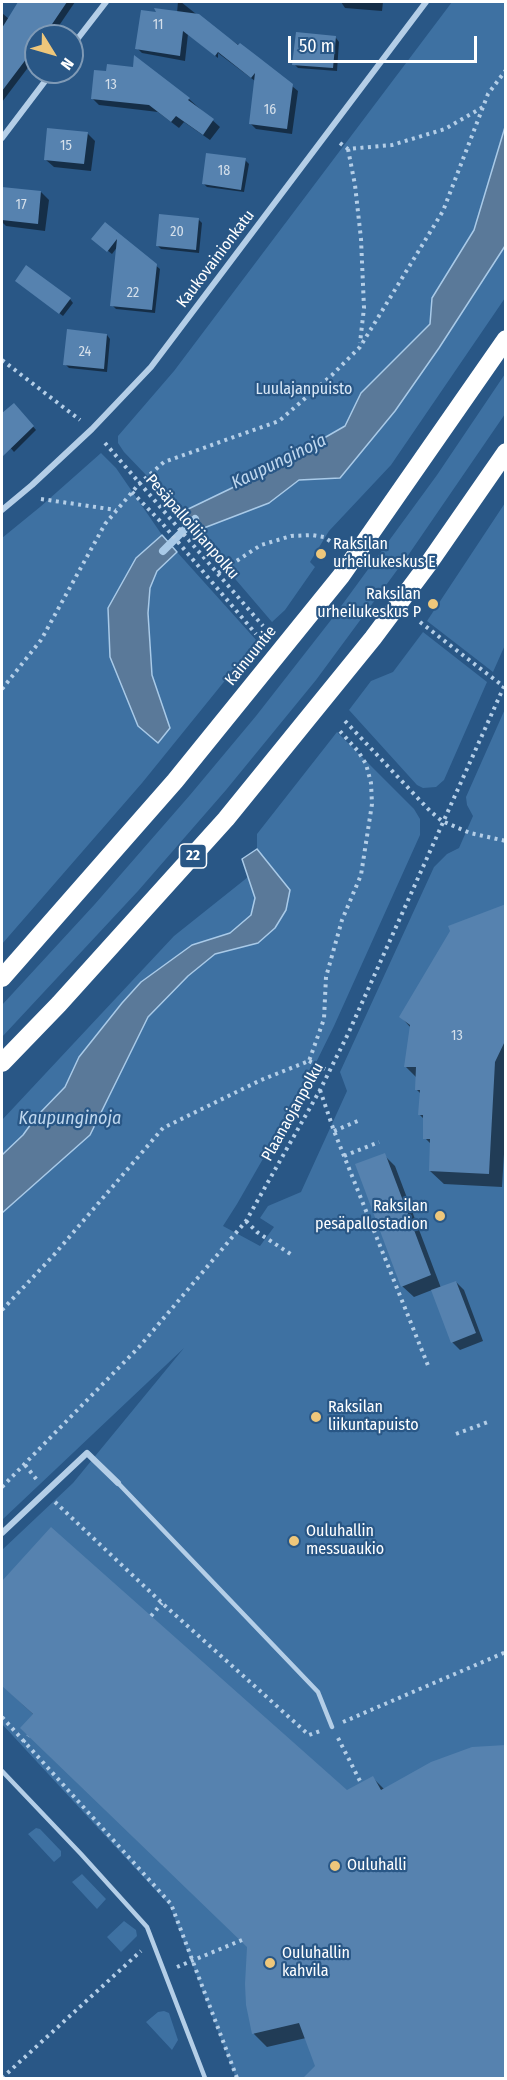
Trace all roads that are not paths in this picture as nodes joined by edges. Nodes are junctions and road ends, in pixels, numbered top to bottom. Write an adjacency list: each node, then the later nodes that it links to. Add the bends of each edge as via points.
1 (106, 2): 3 (street)
2 (426, 2): 8 (street, Kaukovainionkatu, via 151,367 92,429)
3 (84, 30)
4 (43, 84): 5 (street)
5 (2, 138)
6 (506, 339): 9 (highway, Kainuuntie, via 341,576 175,781)
7 (506, 452): 10 (highway, 22, via 374,638 226,819)
8 (2, 510)
9 (2, 978)
10 (2, 1063)
11 (118, 1483): 12 (street, via 87,1453); 13 (lane, via 318,1692)
12 (2, 1533)
13 (332, 1727)
14 (2, 1771): 15 (lane, via 147,1927)
15 (205, 2079)

